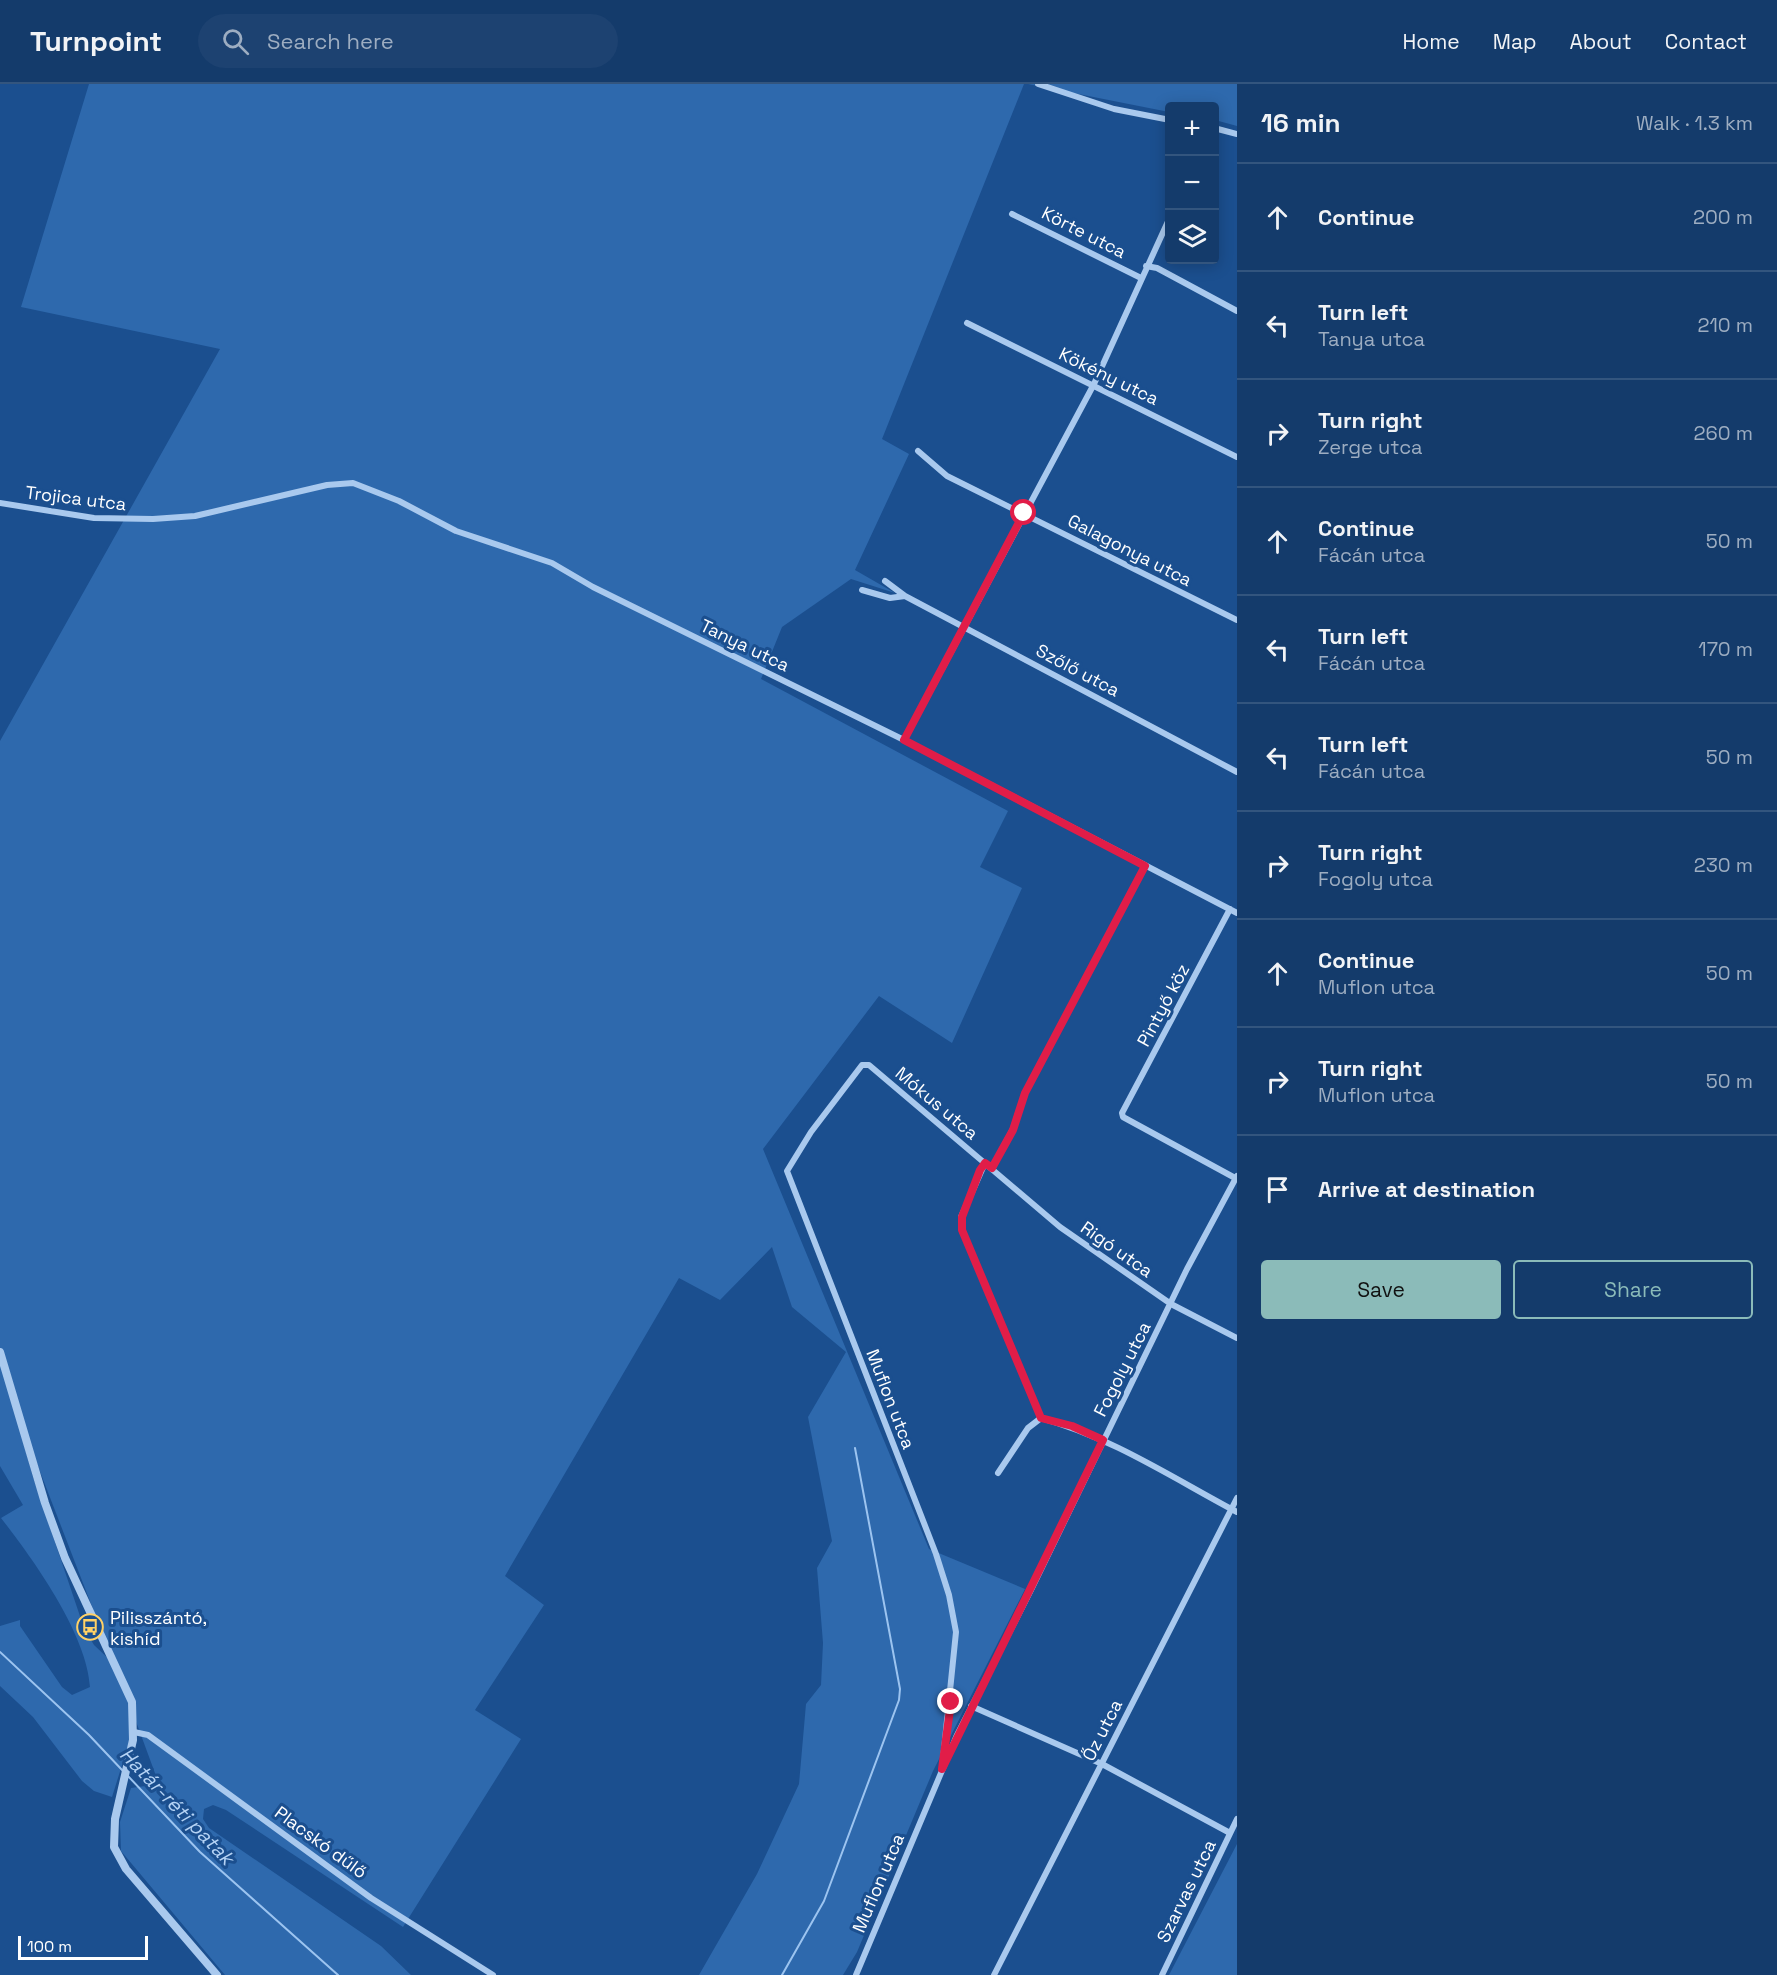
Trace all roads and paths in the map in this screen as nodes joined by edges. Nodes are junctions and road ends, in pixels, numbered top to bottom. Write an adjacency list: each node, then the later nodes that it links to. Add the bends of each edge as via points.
1 (1038, 84): 2 (street, via 1114,110)
2 (1165, 119)
3 (1219, 129): 4 (street)
4 (1237, 134)
5 (1012, 214): 8 (street, Körte utca)
6 (1165, 227): 7 (street)
7 (1146, 266): 8 (street); 9 (street, Körte utca, via 1157,268)
8 (1141, 278): 11 (street)
9 (1237, 311)
10 (967, 323): 11 (street, Kökény utca)
11 (1094, 384): 13 (street, Kökény utca); 16 (street)
12 (918, 451): 16 (street, Galagonya utca, via 947,476)
13 (1237, 457)
14 (0, 503): 15 (street, Trojica utca, via 130,521 195,516)
15 (220, 509): 22 (street, Tanya utca, via 327,485 353,483 399,501 456,531 552,563 593,587)
16 (1024, 513): 20 (street, Galagonya utca); 21 (street)
17 (885, 581): 19 (street, Szőlő utca)
18 (862, 590): 19 (street, Szőlő utca)
19 (904, 596): 21 (street, Szőlő utca)
20 (1237, 620)
21 (965, 626): 22 (street); 23 (street, Szőlő utca)
22 (904, 740): 24 (street, Tanya utca)
23 (1237, 772)
24 (1145, 866): 25 (street, Tanya utca); 29 (street, via 1025,1093 1013,1130)
25 (1230, 909): 26 (street, Tanya utca); 30 (street, Pintyő köz, via 1122,1113)
26 (1237, 913)
27 (862, 1065): 28 (street, Mókus utca, via 869,1065); 42 (street, Muflon utca, via 787,1171 950,1595 956,1632)
28 (985, 1163): 29 (street, Mókus utca); 34 (street, via 962,1217 962,1230)
29 (992, 1168): 31 (street, Rigó utca, via 1060,1227)
30 (1237, 1178): 31 (street, Fogoly utca)
31 (1171, 1304): 32 (street, Rigó utca); 35 (street, Fogoly utca)
32 (1237, 1338)
33 (0, 1352): 40 (street, via 65,1558 132,1702)
34 (1041, 1418): 35 (street); 36 (street, via 1028,1428)
35 (1103, 1440): 38 (street); 39 (street, Fogoly utca)
36 (998, 1473)
37 (1237, 1498): 38 (street, Őz utca)
38 (1234, 1511): 41 (street, Őz utca)
39 (971, 1706): 41 (street); 42 (street, Muflon utca)
40 (134, 1732): 45 (street, via 113,1836 118,1857); 46 (street, Placskó dűlő, via 148,1735 371,1898)
41 (1102, 1764): 44 (street); 48 (street, Őz utca)
42 (942, 1769): 47 (street, Muflon utca)
43 (1237, 1819): 44 (street, Szarvas utca)
44 (1230, 1833): 49 (street, Szarvas utca)
45 (217, 1975)
46 (493, 1975)
47 (856, 1975)
48 (994, 1975)
49 (1162, 1975)

